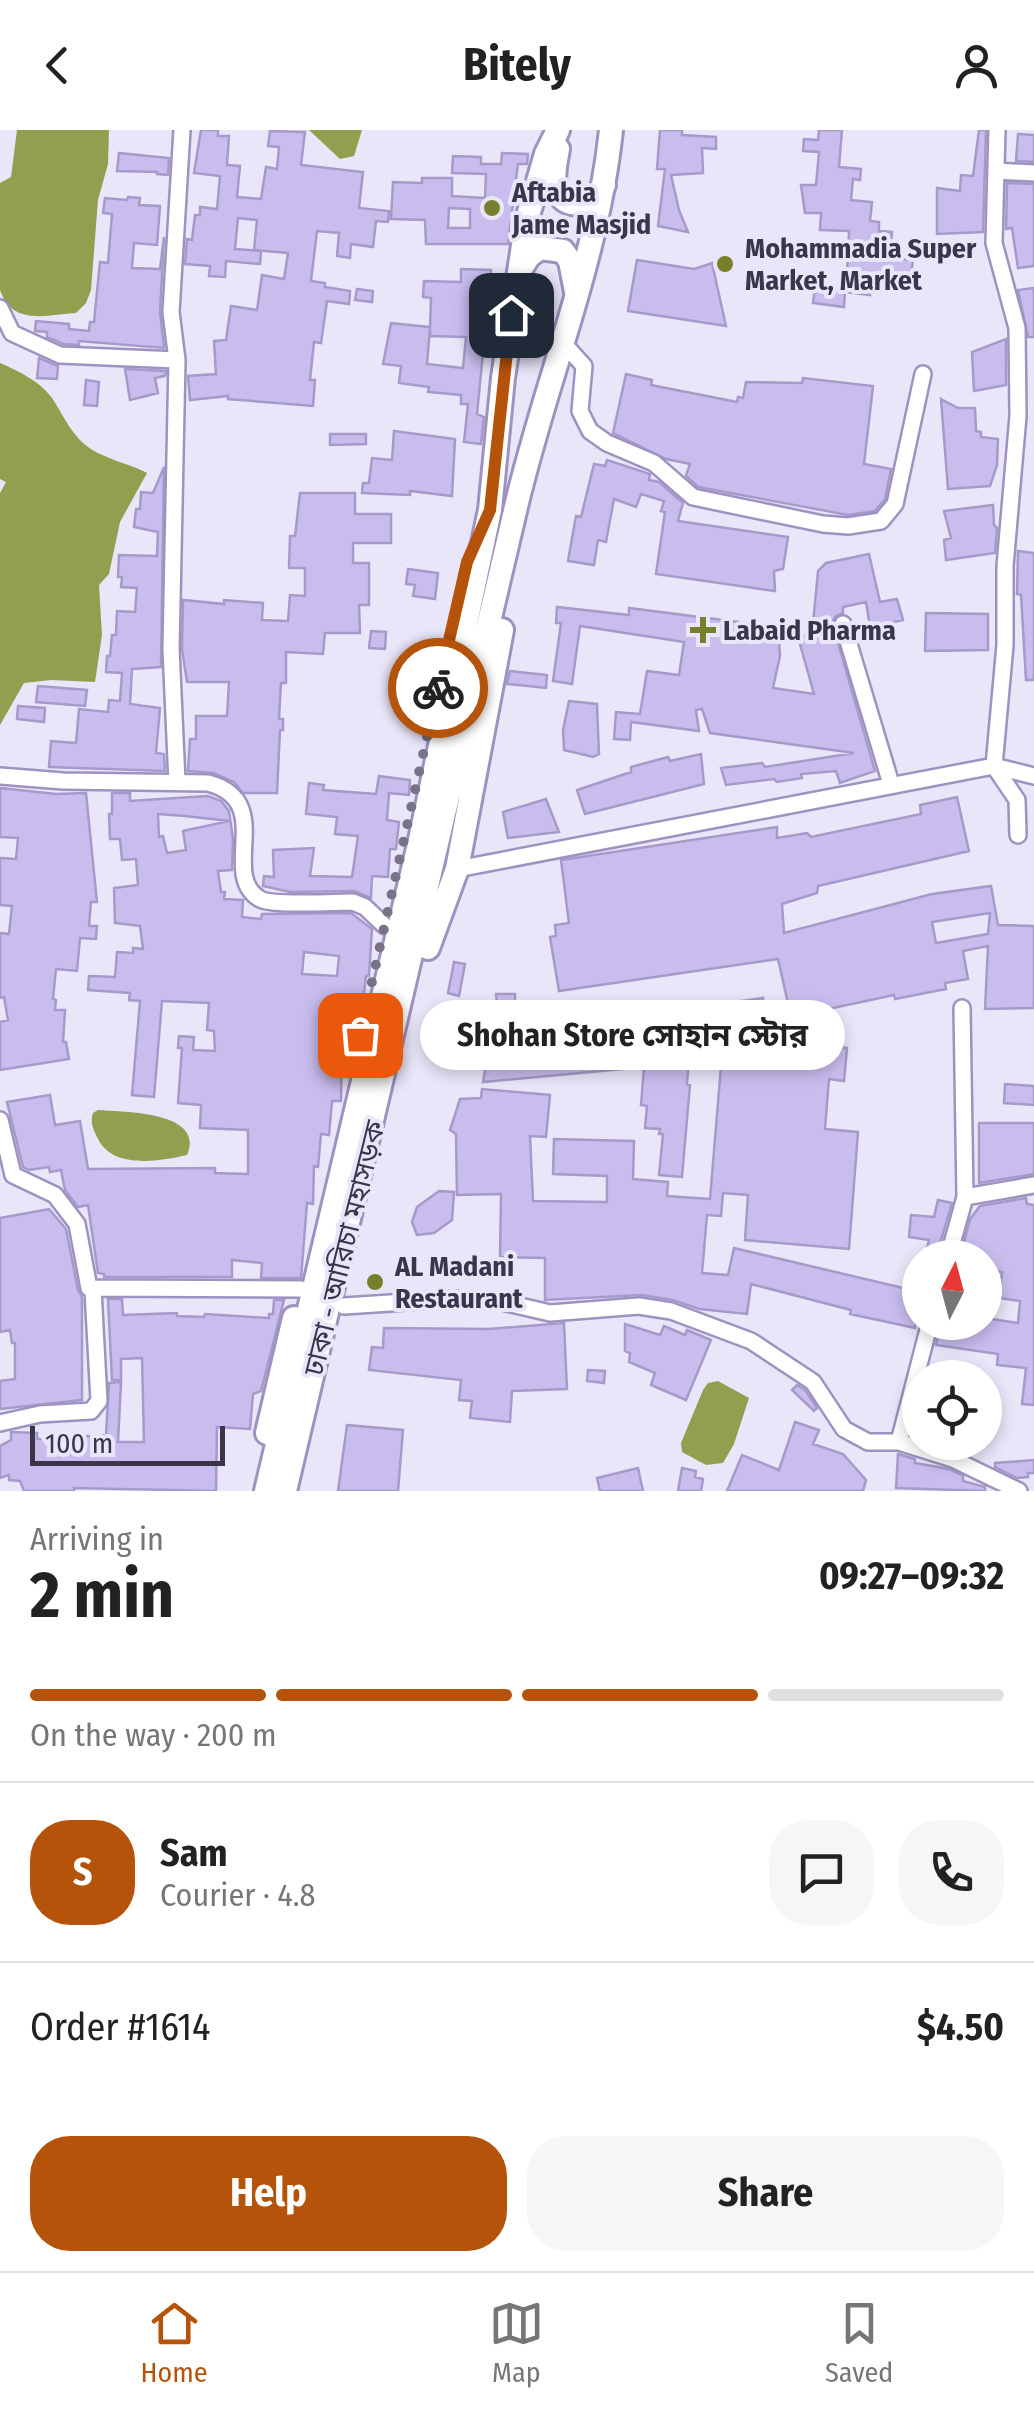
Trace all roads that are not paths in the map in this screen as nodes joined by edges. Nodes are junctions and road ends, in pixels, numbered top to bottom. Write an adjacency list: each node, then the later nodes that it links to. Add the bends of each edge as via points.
1 (182, 130): 12 (street, via 171,312)
2 (560, 130): 7 (highway, via 557,192 578,204 598,195); 8 (highway, ঢাকা - আরিচা মহাসড়ক, via 535,184)
3 (611, 130): 7 (highway, ঢাকা - আরিচা মহাসড়ক)
4 (997, 130): 5 (street)
5 (996, 172): 6 (street); 17 (street, via 994,244 1017,328 1018,416)
6 (1034, 172)
7 (606, 182): 9 (highway, ঢাকা - আরিচা মহাসড়ক)
8 (518, 272): 9 (highway, via 540,248 563,251); 15 (highway, ঢাকা - আরিচা মহাসড়ক)
9 (576, 302): 11 (highway, ঢাকা - আরিচা মহাসড়ক)
10 (0, 308): 12 (street, via 12,333 60,355)
11 (564, 344): 13 (street, via 584,366 580,411 590,431 654,463 693,496 823,524 868,525 890,514); 14 (highway, ঢাকা - আরিচা মহাসড়ক)
12 (178, 360): 20 (street, via 171,631)
13 (923, 374)
14 (518, 498): 23 (highway, via 518,544); 38 (highway, ঢাকা - আরিচা মহাসড়ক)
15 (490, 510): 24 (highway, via 467,562); 37 (highway, ঢাকা - আরিচা মহাসড়ক, via 412,877)
16 (843, 624): 21 (street)
17 (994, 766): 19 (street); 21 (street); 22 (street, via 1017,800)
18 (0, 776): 20 (street)
19 (1034, 776)
20 (177, 782): 24 (street, via 224,788 238,802 246,876 261,899 353,902)
21 (891, 784): 23 (street)
22 (1018, 835)
23 (457, 869): 33 (highway, via 432,931)
24 (385, 926): 31 (highway)
25 (962, 1008): 29 (street)
26 (0, 1120): 27 (street)
27 (6, 1176): 32 (street, via 55,1195 77,1224)
28 (1034, 1185): 29 (street)
29 (965, 1196): 30 (street)
30 (953, 1240)
31 (300, 1289): 32 (street); 37 (highway, via 270,1416)
32 (93, 1290): 35 (street, via 96,1406)
33 (344, 1306): 36 (street, via 452,1299 550,1313 639,1306 671,1311 751,1341 813,1382 844,1430 868,1442); 38 (highway, via 302,1468)
34 (925, 1340): 36 (street)
35 (0, 1424)
36 (899, 1442): 39 (street)
37 (264, 1491)
38 (287, 1491)
39 (1020, 1491)

